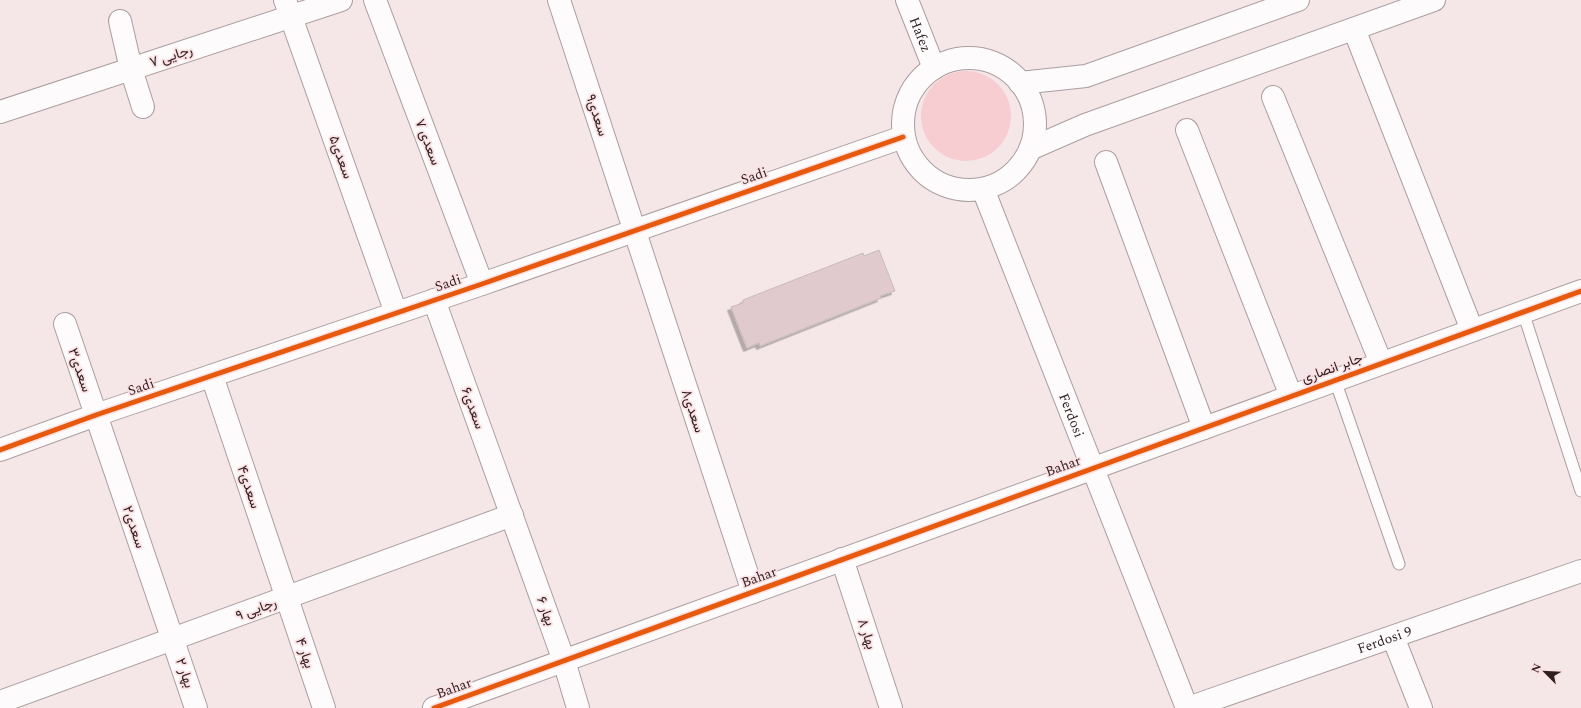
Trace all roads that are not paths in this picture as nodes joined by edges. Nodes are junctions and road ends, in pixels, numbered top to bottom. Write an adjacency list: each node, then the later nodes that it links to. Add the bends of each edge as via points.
1 (341, 0): 7 (street, رجایی ۷)
2 (375, 0): 22 (street, سعدی ۷)
3 (559, 0): 21 (street, سعدی۹)
4 (907, 0): 10 (street, Hafez)
5 (1298, 0): 12 (street, via 1086,76)
6 (1434, 0): 9 (street)
7 (288, 8): 11 (street, رجایی ۷); 26 (street, سعدی۵)
8 (120, 21): 11 (street)
9 (1354, 29): 18 (street, via 1085,125); 28 (street)
10 (934, 68): 12 (street, via 952,60 971,58 989,61 1007,70); 17 (street, via 919,81 908,97 903,117)
11 (131, 69): 14 (street); 15 (street, رجایی ۷)
12 (1020, 83): 18 (street, via 1030,98 1034,115)
13 (1273, 97): 29 (street)
14 (143, 107)
15 (0, 112)
16 (1187, 130): 32 (street)
17 (904, 137): 20 (street, via 910,156 924,173 941,185 961,191); 21 (street, Sadi)
18 (1030, 149): 20 (street, via 1019,167 1002,182)
19 (1106, 162): 34 (street)
20 (983, 189): 36 (street, Ferdosi)
21 (634, 230): 22 (street, Sadi); 42 (street, سعدی۸)
22 (482, 284): 24 (street, Sadi)
23 (1581, 291): 25 (street, جابر انصاری)
24 (434, 300): 26 (street, Sadi); 38 (street, سعدی۶)
25 (1523, 312): 28 (street, جابر انصاری); 37 (lane)
26 (396, 313): 30 (street, Sadi)
27 (65, 324): 33 (street, سعدی۳)
28 (1472, 330): 29 (street, جابر انصاری)
29 (1381, 363): 31 (street, جابر انصاری)
30 (212, 376): 33 (street, Sadi); 43 (street, سعدی۴)
31 (1335, 380): 32 (street, جابر انصاری); 40 (lane)
32 (1291, 396): 34 (street, جابر انصاری)
33 (96, 415): 35 (street, Sadi); 45 (street, سعدی۲)
34 (1204, 428): 36 (street, جابر انصاری)
35 (0, 450)
36 (1092, 468): 39 (street, Bahar); 53 (street, Ferdosi)
37 (1581, 491)
38 (512, 515): 43 (street, رجایی ۹); 46 (street, بهار ۶)
39 (842, 559): 42 (street, Bahar); 52 (street, بهار ۸)
40 (1399, 564)
41 (1581, 571): 44 (street, Ferdosi 9)
42 (752, 592): 46 (street, Bahar)
43 (287, 598): 45 (street, رجایی ۹); 49 (street, بهار ۴)
44 (1394, 637): 53 (street, Ferdosi 9); 54 (street)
45 (173, 639): 47 (street, رجایی ۹); 48 (street, بهار ۲)
46 (564, 661): 50 (street, Bahar); 51 (street, بهار ۶)
47 (0, 702)
48 (196, 708)
49 (324, 708)
50 (434, 708)
51 (578, 708)
52 (891, 708)
53 (1187, 708)
54 (1421, 708)

